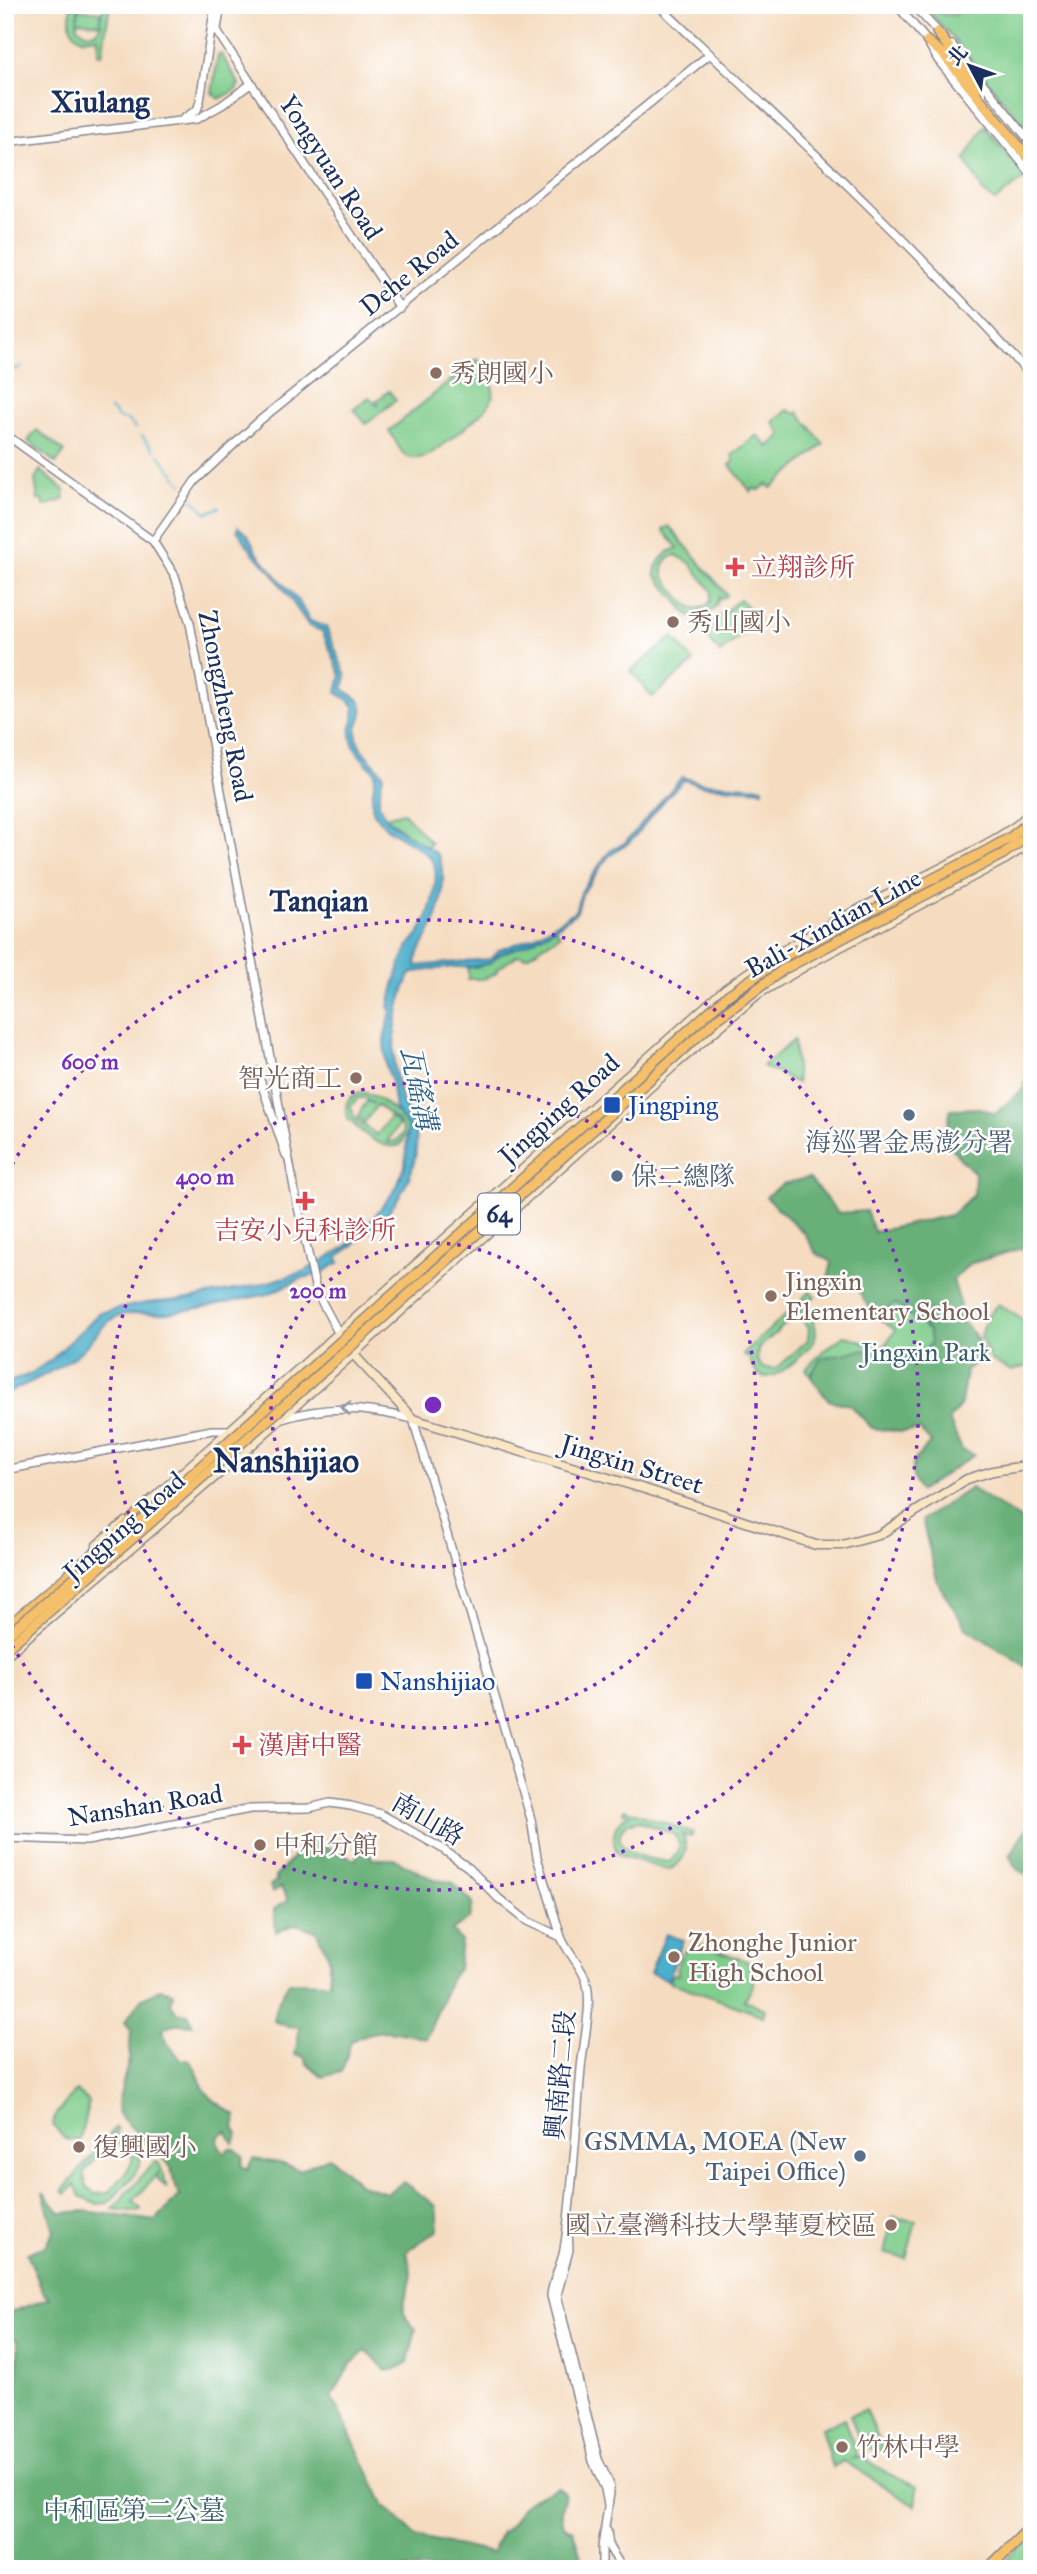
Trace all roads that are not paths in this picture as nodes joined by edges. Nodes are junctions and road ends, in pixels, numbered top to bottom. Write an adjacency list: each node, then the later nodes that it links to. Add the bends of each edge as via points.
1 (215, 5): 6 (street)
2 (221, 5): 8 (street, via 217,29)
3 (658, 5): 10 (street)
4 (897, 5): 9 (street)
5 (913, 5): 7 (street)
6 (212, 24): 8 (street, Yongyuan Road); 12 (street, via 197,110)
7 (937, 32): 14 (street, via 952,44); 15 (highway)
8 (221, 37): 11 (street, Yongyuan Road)
9 (928, 41): 16 (highway); 17 (street, via 938,60)
10 (710, 54): 18 (street, Dehe Road); 19 (street, via 876,213)
11 (252, 83): 12 (street, via 197,119); 18 (street, Yongyuan Road)
12 (172, 122): 13 (street)
13 (5, 142)
14 (1032, 144)
15 (1032, 155)
16 (1032, 162)
17 (1032, 175)
18 (400, 308): 21 (street, Dehe Road, via 225,452 195,481)
19 (1032, 376)
20 (5, 434): 21 (street, Zhongzheng Road)
21 (153, 541): 27 (street, Zhongzheng Road, via 175,576 190,623)
22 (1032, 811): 28 (main road, Jingping Road, via 984,845 745,974)
23 (1032, 820): 39 (highway, Bali-Xindian Line / 64, bridge, via 990,849 787,955 728,995)
24 (1032, 833): 41 (highway, Bali-Xindian Line / 64, bridge, via 1003,855 784,969 744,997)
25 (1032, 842): 29 (main road, Jingping Road, via 758,994)
26 (257, 1071): 27 (street)
27 (290, 1162): 28 (street, via 316,1291)
28 (338, 1334): 29 (street); 32 (main road, Jingping Road)
29 (353, 1354): 30 (main road); 31 (main road, Jingping Road)
30 (413, 1419): 31 (street, Jingxin Street, one-way to 31, via 333,1408); 33 (main road, Jingxin Street, via 816,1545 842,1545 879,1535 959,1483 993,1471); 44 (street, 興南路二段, via 531,1819 537,1857)
31 (279, 1420): 32 (main road); 42 (main road, Jingping Road)
32 (230, 1430): 34 (street); 35 (main road, Jingping Road)
33 (1032, 1465)
34 (5, 1470)
35 (155, 1497): 36 (main road, Jingping Road); 40 (main road, Jingping Road, via 138,1529)
36 (142, 1509): 37 (main road, Jingping Road); 38 (highway)
37 (5, 1623)
38 (5, 1629)
39 (5, 1637)
40 (5, 1642)
41 (5, 1650)
42 (5, 1656)
43 (5, 1838): 44 (street, 南山路, via 87,1841 250,1809 330,1803 351,1806 382,1814 431,1843 468,1868 527,1921)
44 (561, 1937): 45 (street, 興南路二段, via 586,1978 588,1992 568,2224 551,2296 593,2461 605,2489)
45 (606, 2516): 47 (street); 48 (street, via 609,2547)
46 (1032, 2526): 49 (highway)
47 (602, 2569)
48 (618, 2569)
49 (988, 2569)

